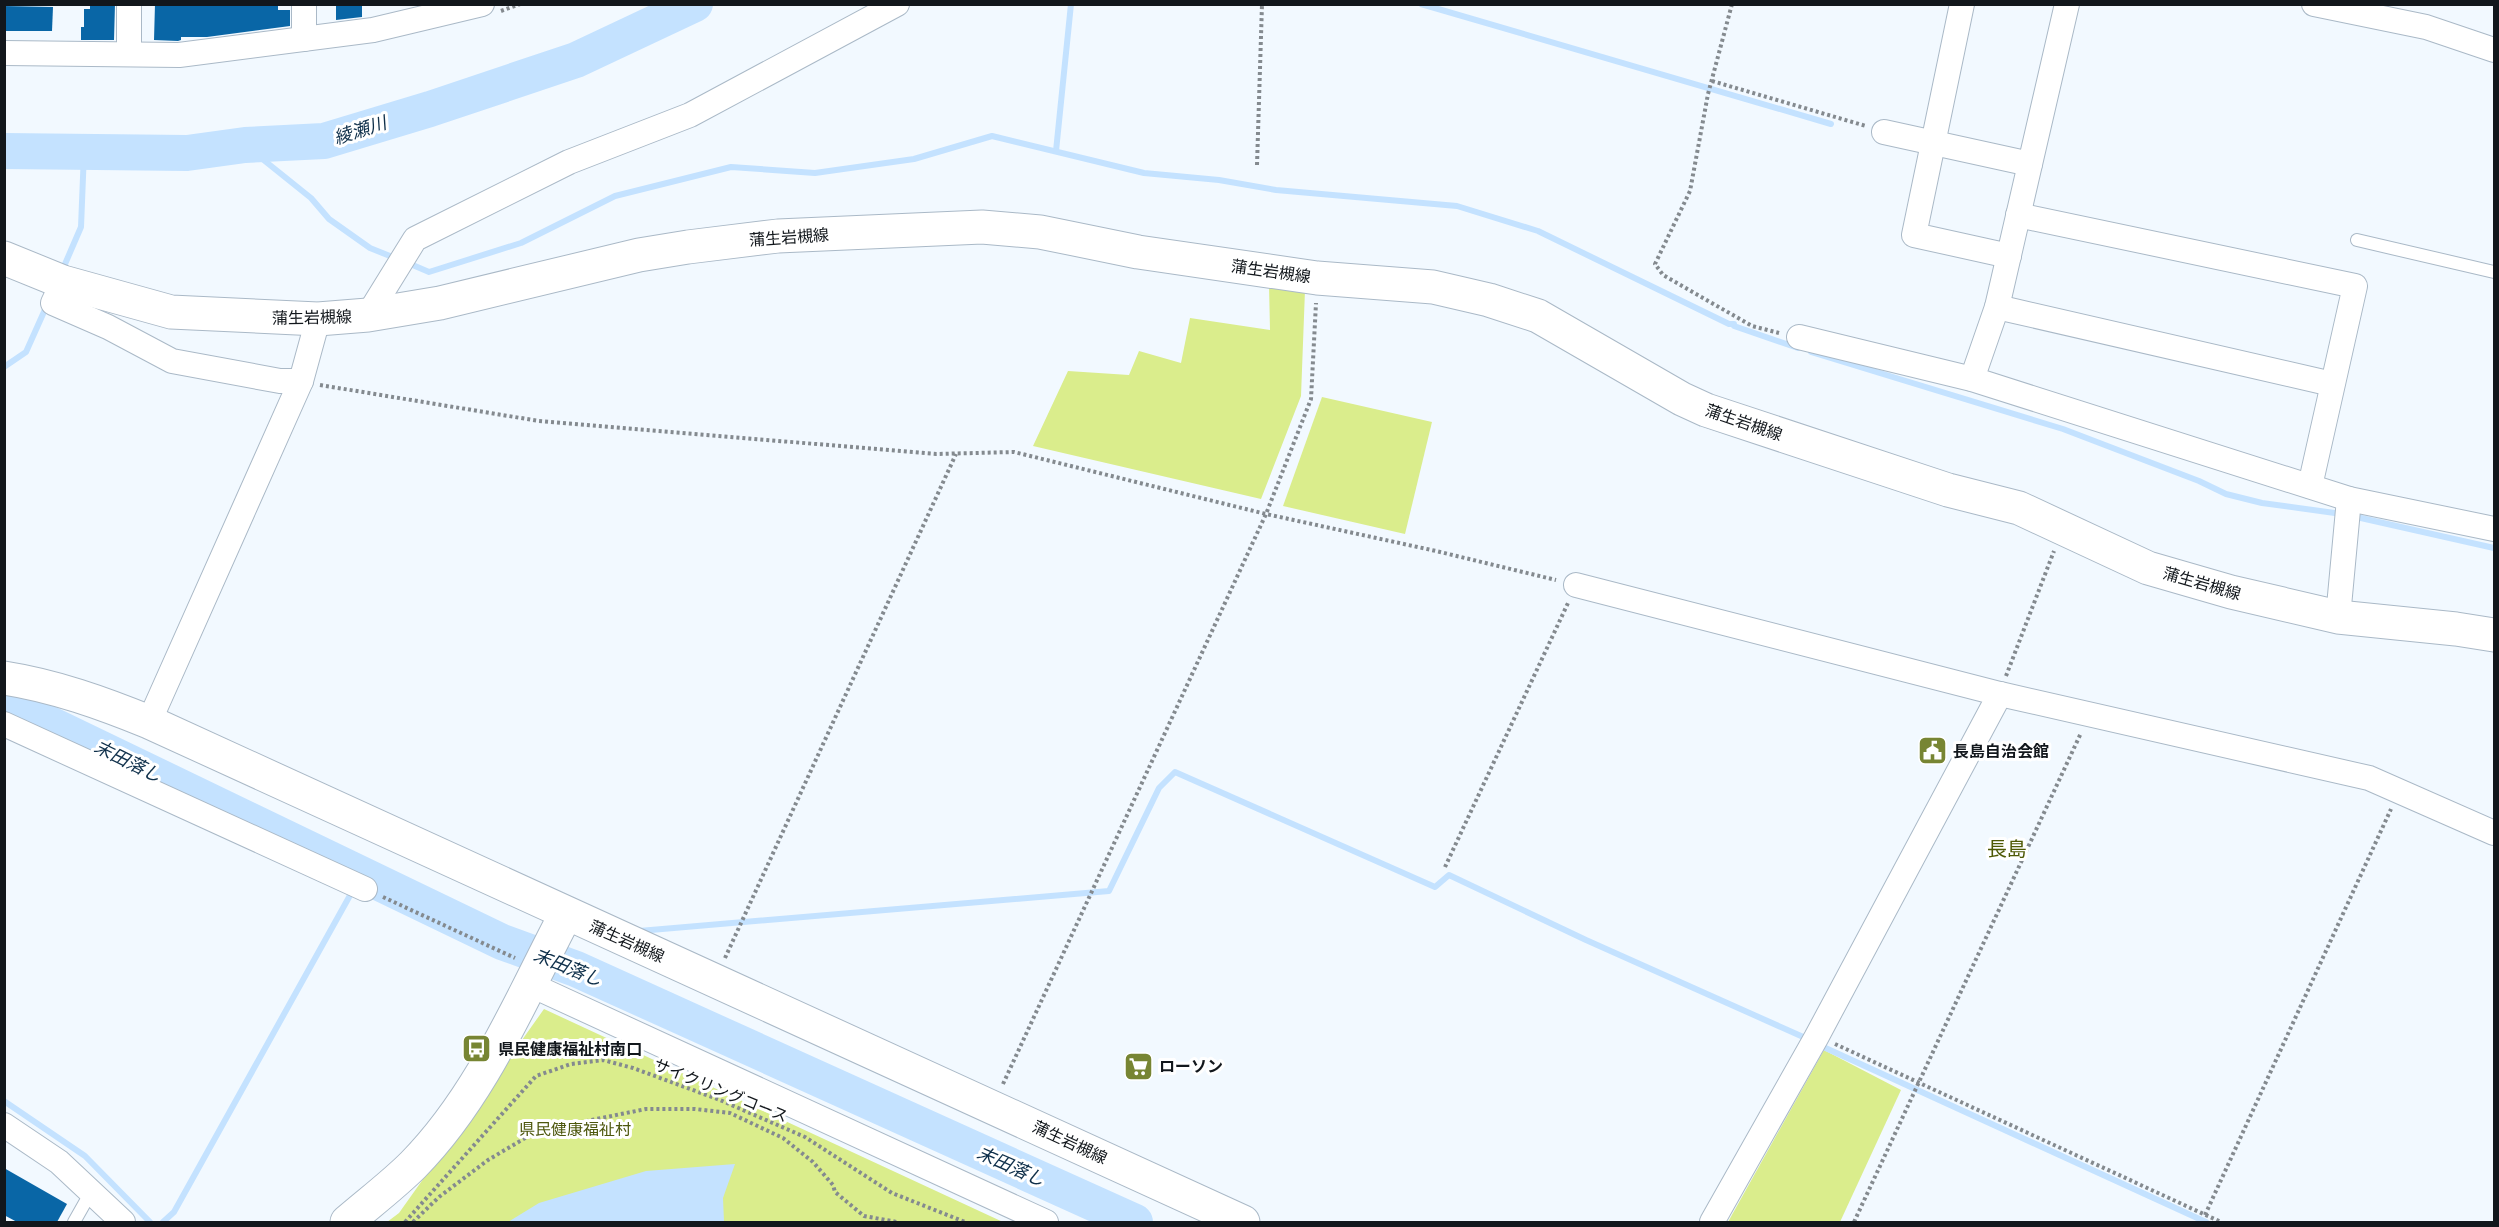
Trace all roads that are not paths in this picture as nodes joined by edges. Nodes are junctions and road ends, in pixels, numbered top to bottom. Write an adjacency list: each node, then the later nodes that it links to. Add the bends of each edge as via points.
1 (129, 4): 11 (street)
2 (304, 4): 8 (street)
3 (482, 4): 8 (street, via 373,30)
4 (897, 4): 22 (street, via 690,115 569,162 415,239)
5 (1962, 4): 13 (street)
6 (2067, 4): 14 (street)
7 (2314, 4): 9 (street, via 2426,27)
8 (304, 39): 11 (street, via 179,55)
9 (2494, 50)
10 (4, 53): 11 (street)
11 (129, 54)
12 (1884, 132): 13 (street)
13 (1933, 144): 14 (street); 17 (street, via 1914,235)
14 (2030, 164): 15 (street)
15 (2018, 215): 17 (street); 27 (street, via 2355,286)
16 (2357, 240): 19 (lane)
17 (2009, 256): 21 (street)
18 (4, 258): 20 (main road, 蒲生岩槻線)
19 (2494, 273)
20 (63, 282): 23 (main road, 蒲生岩槻線, via 171,312); 26 (street, via 52,303 172,361 280,381)
21 (1997, 307): 25 (street); 27 (street)
22 (368, 315): 23 (main road, 蒲生岩槻線); 32 (main road, 蒲生岩槻線, via 440,303 688,247 778,236 982,226 1317,278 1433,287 1538,316 1706,410 1948,490 2019,508 2148,568)
23 (318, 320): 26 (street)
24 (1799, 338): 25 (street)
25 (1972, 379): 28 (street)
26 (301, 381): 36 (street)
27 (2332, 384): 28 (street)
28 (2310, 486): 29 (street)
29 (2349, 499): 30 (street); 32 (street)
30 (2494, 529)
31 (1576, 585): 35 (street)
32 (2338, 617): 33 (main road, 蒲生岩槻線)
33 (2494, 635)
34 (4, 678): 36 (main road, 蒲生岩槻線, via 74,694)
35 (2000, 694): 38 (street, via 2369,778); 49 (street, via 1814,1042)
36 (150, 722): 40 (main road, 蒲生岩槻線)
37 (4, 724): 39 (street)
38 (2494, 833)
39 (365, 889)
40 (566, 914): 41 (main road); 48 (main road, 蒲生岩槻線)
41 (533, 976): 46 (main road, via 482,1074 442,1130 413,1164); 47 (street)
42 (4, 1125): 43 (street, via 59,1162)
43 (91, 1192): 44 (lane); 45 (street)
44 (74, 1222)
45 (123, 1222)
46 (348, 1222)
47 (1046, 1222)
48 (1244, 1222)
49 (1712, 1222)

